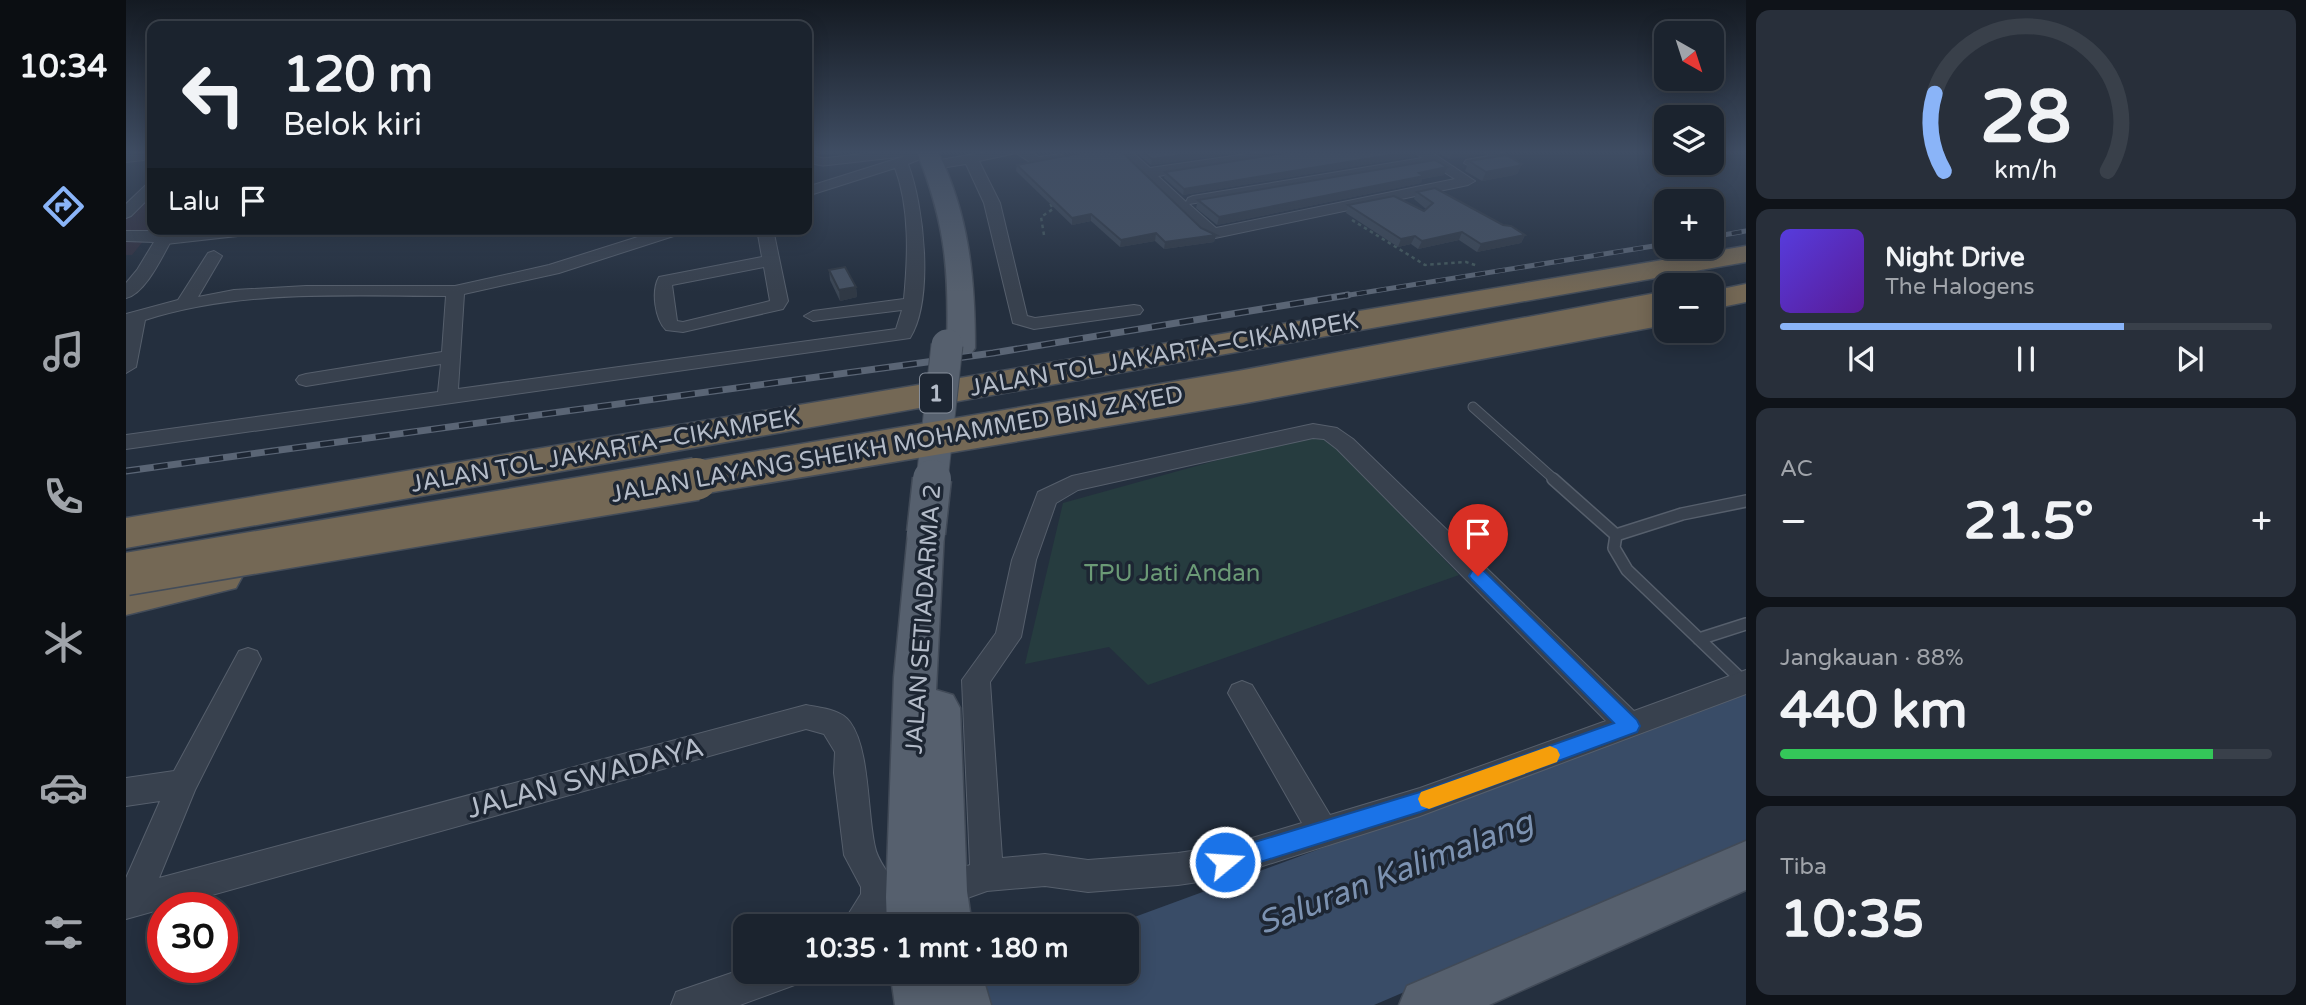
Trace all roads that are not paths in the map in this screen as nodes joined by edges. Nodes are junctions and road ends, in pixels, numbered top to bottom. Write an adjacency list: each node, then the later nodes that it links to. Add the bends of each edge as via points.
1 (140, 199): 14 (street)
2 (910, 199): 33 (street)
3 (943, 199): 66 (main road, JALAN SETIADARMA 2, via 952,215 962,275 936,533 938,684)
4 (990, 199): 34 (street, via 1019,319 1034,324)
5 (1175, 199): 11 (street)
6 (1203, 199): 11 (street)
7 (1385, 199): 13 (street)
8 (1397, 199): 12 (street)
9 (1455, 199): 10 (street)
10 (1460, 202)
11 (1180, 203): 13 (street, via 1208,230 1219,233)
12 (1410, 207)
13 (1337, 209)
14 (126, 213)
15 (163, 235): 16 (lane, via 170,240)
16 (215, 235)
17 (661, 235): 28 (street, via 553,269)
18 (767, 235): 22 (street)
19 (126, 236): 29 (street, via 156,236 163,241)
20 (1746, 251): 23 (highway, JALAN TOL JAKARTA–CIKAMPEK / 1)
21 (214, 256): 32 (street)
22 (773, 260): 22 (street, via 779,301 775,307 683,327 668,322 665,281)
23 (1689, 273)
24 (1746, 281): 27 (highway)
25 (1654, 283): 46 (highway, JALAN TOL JAKARTA–CIKAMPEK / 1)
26 (1654, 284): 48 (highway, JALAN LAYANG SHEIKH MOHAMMED BIN ZAYED / 1, via 1150,390)
27 (1724, 286)
28 (455, 290): 32 (street, via 265,292); 39 (street)
29 (126, 293)
30 (1746, 295): 31 (highway)
31 (1724, 300)
32 (185, 303): 38 (street)
33 (912, 303): 37 (street); 42 (street, via 906,330 897,336)
34 (1134, 310)
35 (1654, 313): 50 (highway, JALAN LAYANG SHEIKH MOHAMMED BIN ZAYED / 1, bridge)
36 (1654, 314): 49 (highway, JALAN TOL JAKARTA–CIKAMPEK / 1, via 1490,348 995,432)
37 (813, 316)
38 (132, 318): 40 (street)
39 (452, 356): 41 (street); 42 (street)
40 (126, 367)
41 (306, 380)
42 (448, 398): 44 (street)
43 (1473, 407): 47 (lane)
44 (126, 442)
45 (1746, 501): 47 (lane, via 1682,514)
46 (126, 533)
47 (1616, 535): 54 (lane, via 1614,548 1627,570)
48 (126, 555)
49 (271, 566): 51 (highway, JALAN TOL JAKARTA–CIKAMPEK / 1); 52 (highway)
50 (126, 574)
51 (126, 592)
52 (126, 598)
53 (1746, 624): 54 (lane)
54 (1699, 639): 56 (lane)
55 (248, 659): 59 (street)
56 (1745, 682): 58 (street)
57 (1242, 692): 61 (street)
58 (1630, 726): 61 (street, via 1420,802); 63 (street, via 1330,433 1312,431 1072,484 1046,498 1024,560 1008,637 976,680)
59 (183, 783): 60 (street); 64 (street)
60 (126, 792)
61 (1323, 831): 63 (street, via 1225,862 1178,869 1088,876 1045,870)
62 (1746, 865): 70 (main road)
63 (988, 875): 67 (street)
64 (130, 901): 65 (street, JALAN SWADAYA, via 806,717 832,723 840,730 850,752 860,856)
65 (901, 914)
66 (930, 914)
67 (957, 914)
68 (751, 984): 69 (street)
69 (689, 1005)
70 (1426, 1005)

